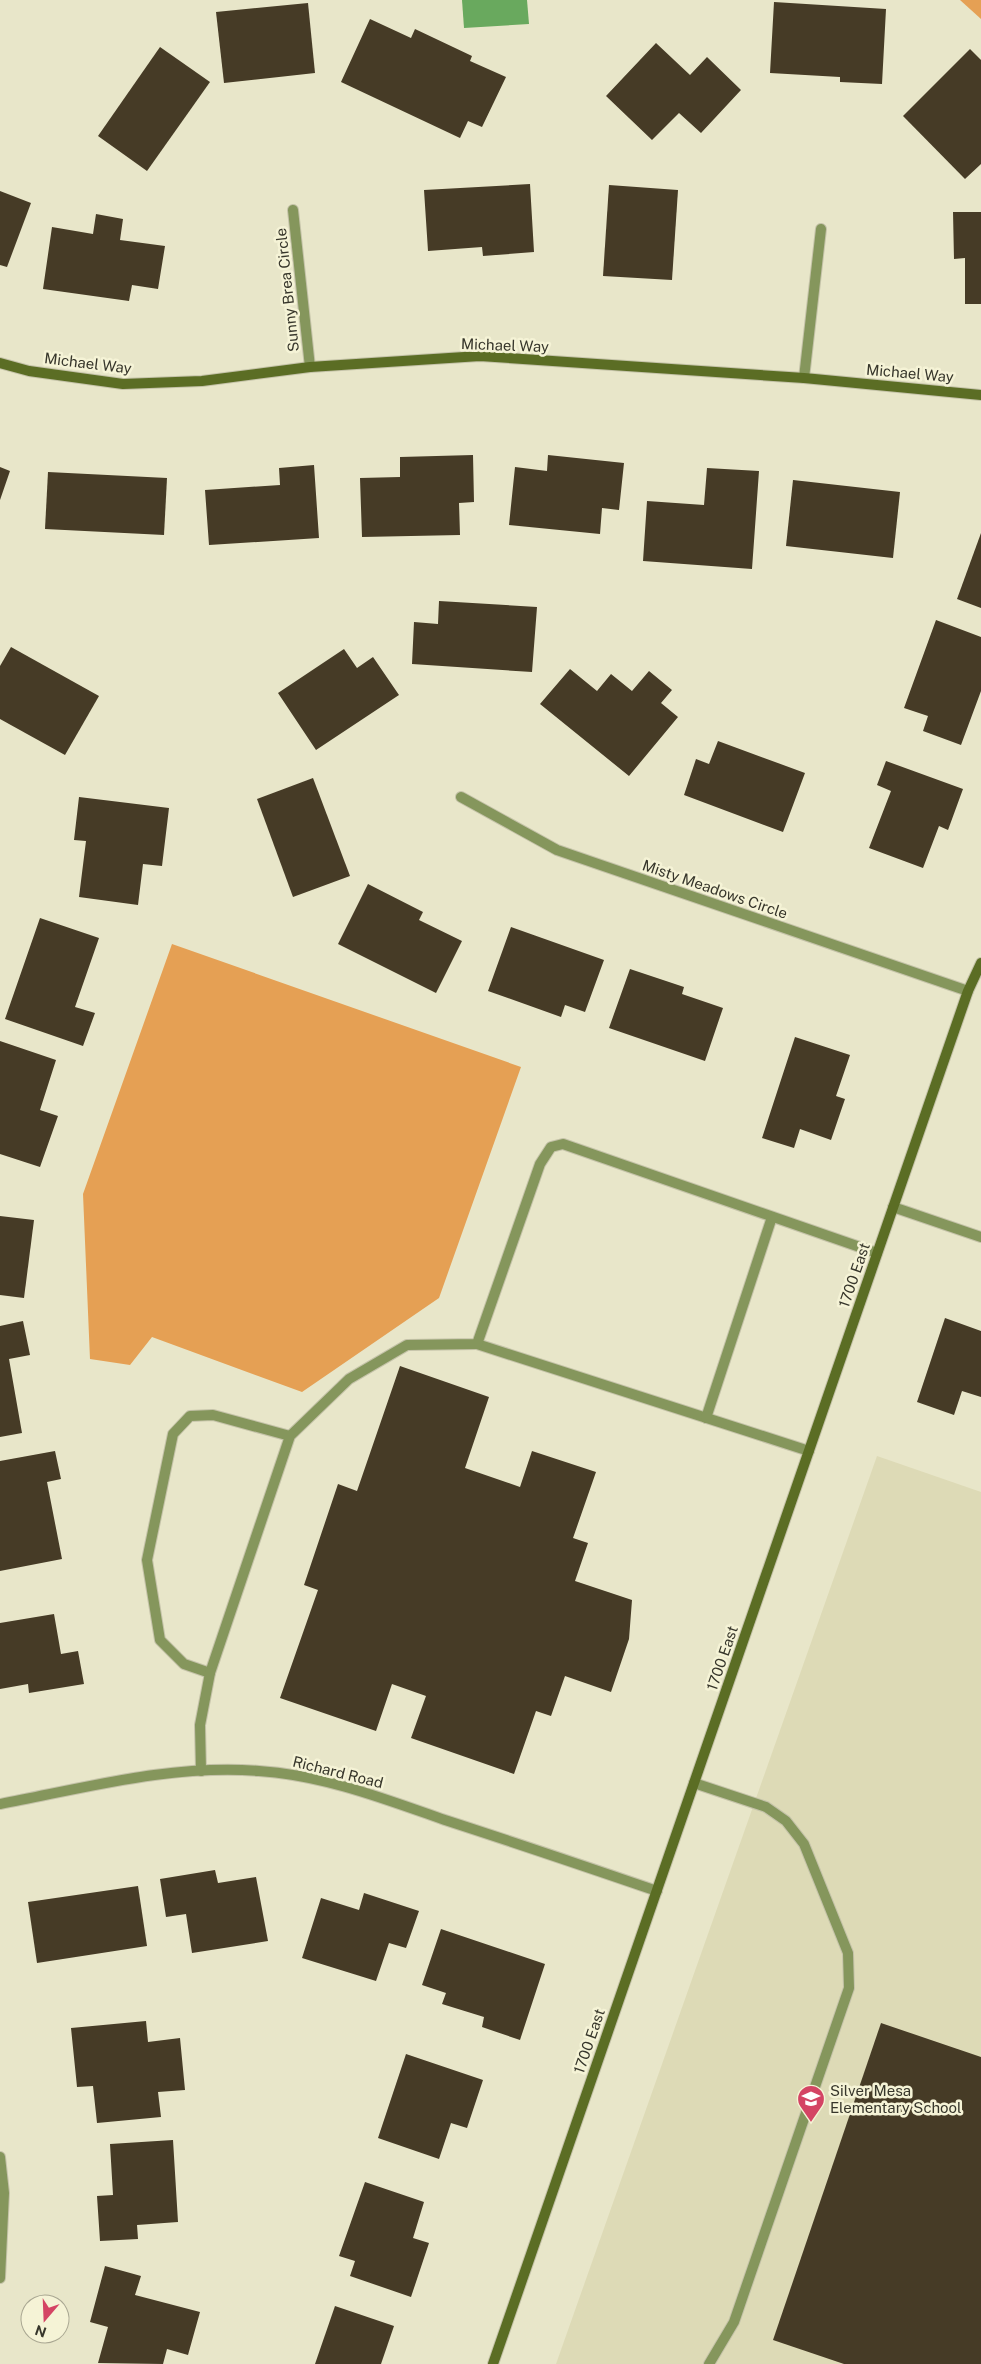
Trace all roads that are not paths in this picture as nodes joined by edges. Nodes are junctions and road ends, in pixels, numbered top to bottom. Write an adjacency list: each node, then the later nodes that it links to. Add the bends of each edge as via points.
1 (293, 210): 4 (street, Sunny Brea Circle)
2 (821, 229): 5 (street)
3 (0, 363): 4 (street, Michael Way, via 29,371 123,384 202,381)
4 (310, 367): 5 (street, Michael Way, via 480,356)
5 (804, 378): 6 (street, Michael Way)
6 (981, 395)
7 (461, 797): 9 (street, Misty Meadows Circle, via 557,850)
8 (981, 963): 9 (street, 1700 East)
9 (968, 991): 10 (street, 1700 East)
10 (893, 1207): 12 (street); 13 (street, 1700 East)
11 (772, 1217): 13 (street); 14 (street, via 563,1144 551,1147 540,1164); 15 (street)
12 (981, 1237)
13 (877, 1253): 17 (street, 1700 East)
14 (477, 1344): 15 (street); 16 (street, via 407,1346 349,1378)
15 (706, 1418): 17 (street)
16 (290, 1436): 18 (street); 18 (street, via 213,1415 190,1416 173,1434 147,1560 160,1640 184,1664)
17 (809, 1451): 20 (street, 1700 East)
18 (210, 1673): 19 (street, via 200,1725)
19 (201, 1771): 21 (street, Richard Road, via 138,1777); 22 (street, Richard Road, via 258,1771 308,1778 368,1794)
20 (694, 1783): 22 (street, 1700 East); 26 (street, via 766,1808 786,1820 804,1844 832,1909 848,1953 849,1970 849,1988 734,2322)
21 (0, 1804)
22 (657, 1891): 25 (street, 1700 East)
23 (0, 2157): 24 (street, via 4,2194)
24 (0, 2278)
25 (493, 2364)
26 (709, 2364)

